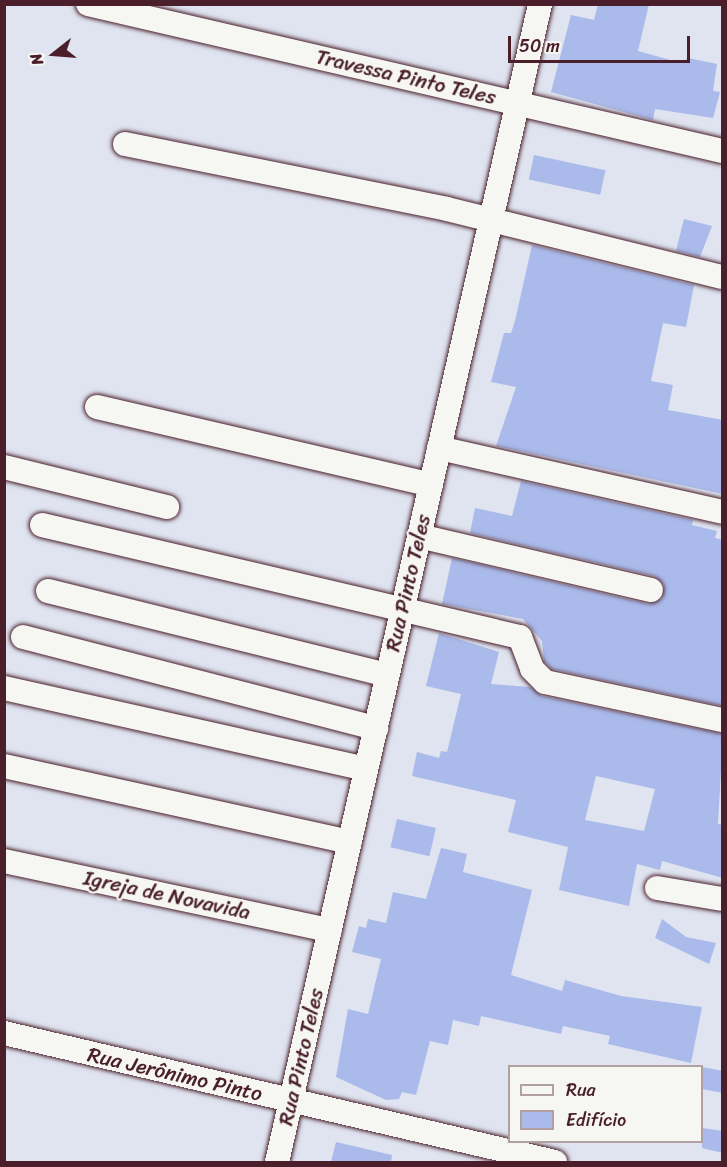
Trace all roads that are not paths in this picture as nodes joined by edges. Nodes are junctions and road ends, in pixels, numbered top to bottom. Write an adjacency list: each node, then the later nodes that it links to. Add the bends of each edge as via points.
1 (88, 4): 3 (street, Travessa Pinto Teles)
2 (540, 4): 3 (street, Rua Pinto Teles)
3 (519, 102): 5 (street, Travessa Pinto Teles); 6 (street, Rua Pinto Teles)
4 (125, 144): 6 (street)
5 (723, 151)
6 (491, 219): 7 (street); 9 (street, Rua Pinto Teles)
7 (723, 277)
8 (97, 407): 11 (street)
9 (439, 448): 11 (street, Rua Pinto Teles); 13 (street)
10 (4, 468): 12 (street)
11 (431, 485): 15 (street, Rua Pinto Teles)
12 (167, 507)
13 (723, 512)
14 (42, 525): 18 (street)
15 (420, 536): 16 (street); 18 (street, Rua Pinto Teles)
16 (651, 590)
17 (48, 591): 20 (street)
18 (403, 608): 20 (street, Rua Pinto Teles); 22 (street, via 520,637 532,669 545,682)
19 (23, 637): 23 (street)
20 (387, 675): 23 (street, Rua Pinto Teles)
21 (4, 688): 25 (street)
22 (723, 720)
23 (376, 728): 25 (street, Rua Pinto Teles)
24 (4, 766): 26 (street)
25 (366, 769): 26 (street, Rua Pinto Teles)
26 (350, 842): 30 (street, Rua Pinto Teles)
27 (4, 861): 30 (street, Igreja de Novavida)
28 (657, 888): 29 (street)
29 (723, 899)
30 (330, 930): 32 (street, Rua Pinto Teles)
31 (4, 1033): 32 (street, Rua Jerônimo Pinto)
32 (291, 1102): 33 (street, Rua Pinto Teles); 34 (street, Rua Jerônimo Pinto)
33 (276, 1162)
34 (555, 1162)

